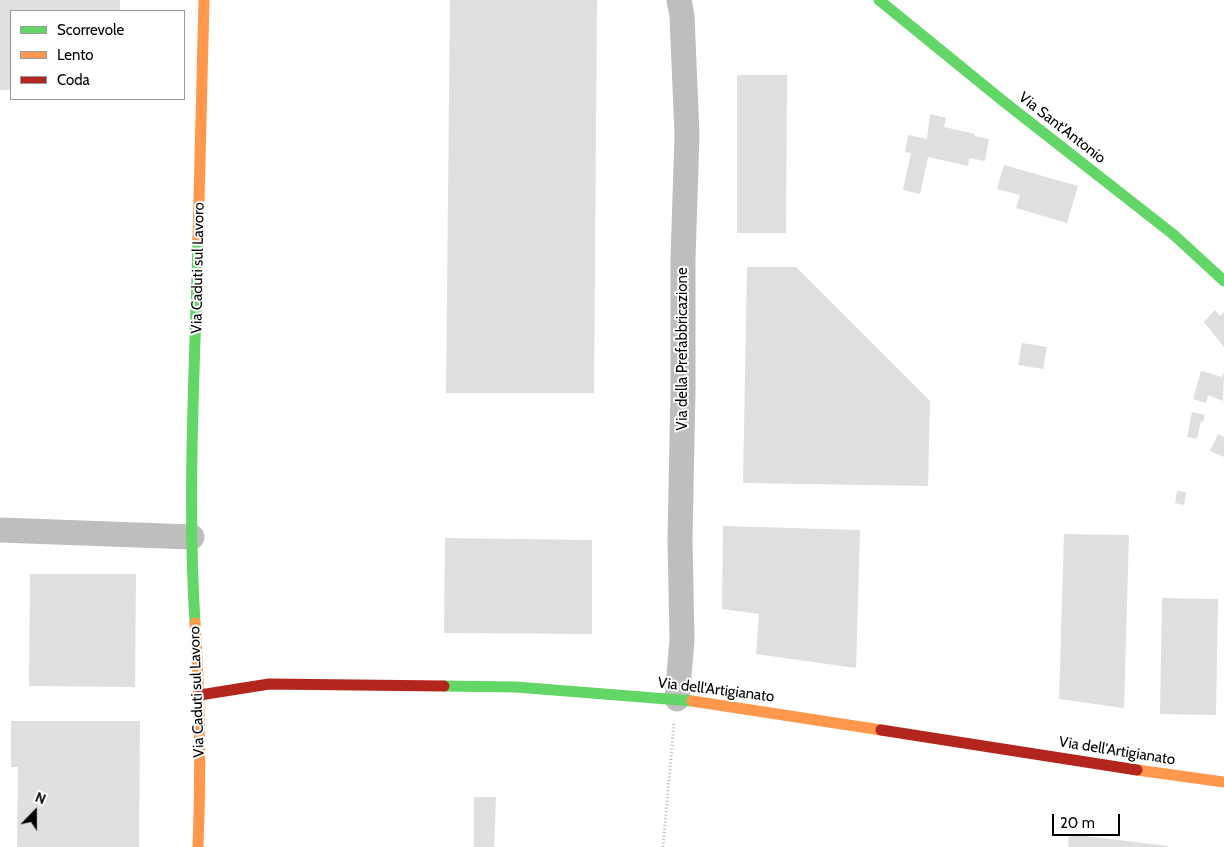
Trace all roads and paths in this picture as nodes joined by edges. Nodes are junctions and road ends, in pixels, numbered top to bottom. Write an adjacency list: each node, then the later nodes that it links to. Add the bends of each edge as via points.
1 (204, 0): 6 (street, Via Caduti sul Lavoro)
2 (679, 0): 8 (street, Via della Prefabbricazione, via 688,135 683,259 682,640)
3 (879, 0): 4 (street, Via Sant'Antonio, via 1174,235)
4 (1224, 281)
5 (0, 530): 6 (street)
6 (192, 537): 7 (street, Via Caduti sul Lavoro, via 192,590)
7 (200, 696): 8 (street, Via dell'Artigianato, via 269,684 516,687); 10 (street, Via Caduti sul Lavoro)
8 (677, 699): 9 (street, Via dell'Artigianato); 11 (path)
9 (1224, 782)
10 (198, 847)
11 (663, 847)

